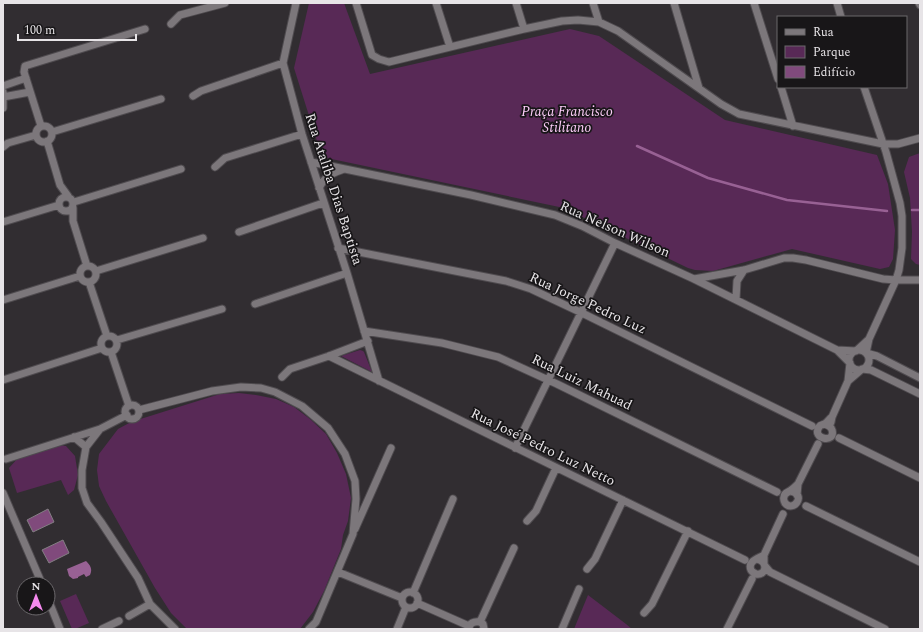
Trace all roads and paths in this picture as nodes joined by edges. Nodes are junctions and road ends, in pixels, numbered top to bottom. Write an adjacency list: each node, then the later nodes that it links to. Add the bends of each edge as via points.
1 (225, 3): 12 (street, via 180,15)
2 (296, 3): 16 (street, Rua Ataliba Dias Baptista)
3 (356, 3): 15 (street, via 372,55 379,59 389,62)
4 (436, 3): 15 (street)
5 (516, 3): 14 (street)
6 (593, 3): 11 (street)
7 (674, 3): 20 (street)
8 (754, 3): 17 (street)
9 (837, 3): 10 (street)
10 (841, 16)
11 (599, 22): 14 (street, via 562,21); 20 (street, via 618,31)
12 (171, 24)
13 (145, 28): 18 (street, via 25,66)
14 (524, 29): 15 (street)
15 (450, 47)
16 (282, 63): 25 (street); 32 (street, Rua Ataliba Dias Baptista)
17 (777, 76)
18 (26, 78): 19 (street); 24 (street)
19 (3, 86)
20 (699, 88): 30 (street, via 739,114)
21 (781, 88): 30 (street)
22 (864, 88): 36 (street)
23 (3, 92): 26 (street)
24 (30, 92): 26 (street); 29 (street)
25 (193, 96)
26 (3, 97): 28 (street)
27 (162, 99): 31 (street)
28 (3, 108)
29 (41, 126): 31 (street, via 48,127); 33 (street)
30 (793, 126): 36 (street)
31 (52, 132): 35 (street)
32 (302, 134): 38 (street, Rua Ataliba Dias Baptista); 39 (street, via 225,158)
33 (36, 135): 35 (street, via 40,140); 37 (street, via 8,143)
34 (920, 138): 36 (street, via 898,144)
35 (47, 141): 42 (street)
36 (883, 144): 61 (street, via 902,216 900,270)
37 (3, 147)
38 (311, 162): 41 (street, Rua Nelson Wilson); 43 (street, Rua Ataliba Dias Baptista)
39 (215, 167)
40 (181, 169): 47 (street)
41 (344, 169): 43 (street, via 331,174); 53 (street, Rua Nelson Wilson, via 555,215)
42 (60, 185): 44 (street); 45 (street)
43 (319, 188): 46 (street, Rua Ataliba Dias Baptista)
44 (68, 196): 45 (street); 47 (street, via 73,199)
45 (59, 202): 48 (street); 50 (street)
46 (324, 203): 51 (street); 54 (street, Rua Ataliba Dias Baptista)
47 (73, 205): 48 (street, via 71,210); 49 (street)
48 (65, 211): 49 (street)
49 (73, 221): 55 (street)
50 (3, 222)
51 (239, 232)
52 (203, 238): 57 (street)
53 (616, 243): 60 (street, Rua Nelson Wilson); 68 (street)
54 (338, 248): 58 (street, Rua Ataliba Dias Baptista); 68 (street, Rua Jorge Pedro Luz, via 506,281 531,289)
55 (87, 266): 57 (street); 59 (street, via 81,269)
56 (744, 270): 60 (street); 61 (street, via 784,258 793,258); 65 (street, via 737,281)
57 (96, 271): 63 (street, via 95,278)
58 (347, 273): 66 (street); 69 (street, Rua Ataliba Dias Baptista)
59 (80, 276): 63 (street); 64 (street)
60 (694, 279): 65 (street, Rua Nelson Wilson)
61 (896, 280): 62 (street); 71 (street)
62 (920, 280)
63 (89, 282): 70 (street)
64 (3, 300)
65 (736, 300): 75 (street, Rua Nelson Wilson)
66 (255, 304)
67 (222, 309): 72 (street)
68 (582, 313): 85 (street); 93 (street, Rua Jorge Pedro Luz)
69 (364, 330): 73 (street, Rua Ataliba Dias Baptista); 85 (street, Rua Luiz Mahuad, via 442,343 498,357)
70 (107, 336): 72 (street); 74 (street, via 102,341)
71 (869, 339): 76 (street); 78 (street)
72 (117, 340): 77 (street, via 116,349)
73 (368, 341): 79 (street); 86 (street, Rua Ataliba Dias Baptista)
74 (102, 348): 77 (street); 84 (street)
75 (837, 350): 76 (street, Rua Nelson Wilson); 80 (street, Rua Nelson Wilson)
76 (856, 350): 78 (street); 80 (street, via 851,354)
77 (112, 352): 89 (street)
78 (866, 353): 81 (street, via 869,361); 83 (street)
79 (329, 356): 82 (street, via 290,369); 86 (street, Rua José Pedro Luz Netto)
80 (850, 363): 81 (street, via 853,368); 87 (street)
81 (862, 369): 87 (street); 88 (street, via 871,370)
82 (282, 377)
83 (920, 378)
84 (3, 380)
85 (549, 380): 97 (street); 103 (street, Rua Luiz Mahuad)
86 (379, 381): 97 (street, Rua José Pedro Luz Netto)
87 (848, 381): 93 (street)
88 (920, 394)
89 (129, 406): 90 (street, via 134,405); 91 (street)
90 (139, 410): 91 (street, via 134,418); 107 (street, via 212,391 241,387 275,392 302,406 328,428 345,454 355,481)
91 (127, 415): 92 (street)
92 (100, 429): 94 (street); 95 (street)
93 (825, 431): 100 (street, Rua Jorge Pedro Luz); 103 (street)
94 (74, 437): 95 (street); 98 (street)
95 (86, 447): 118 (street, via 82,488 87,503 138,578)
96 (391, 448): 107 (street)
97 (515, 448): 99 (street, Rua José Pedro Luz Netto)
98 (6, 459)
99 (556, 468): 104 (street, Rua José Pedro Luz Netto); 105 (street, via 536,511)
100 (920, 478)
101 (3, 494): 113 (street)
102 (453, 499): 115 (street)
103 (791, 499): 109 (street, Rua Luiz Mahuad); 110 (street)
104 (623, 500): 106 (street, Rua José Pedro Luz Netto); 111 (street, via 595,559)
105 (527, 521)
106 (688, 532): 110 (street, Rua José Pedro Luz Netto); 120 (street, via 652,604)
107 (353, 534): 112 (street)
108 (514, 548): 125 (street)
109 (920, 562)
110 (759, 567): 135 (street); 136 (street, Rua José Pedro Luz Netto)
111 (587, 569)
112 (338, 572): 116 (street); 124 (street)
113 (39, 576)
114 (579, 589): 134 (street)
115 (413, 593): 116 (street, via 405,593); 117 (street)
116 (402, 598): 119 (street)
117 (417, 603): 119 (street, via 411,608); 126 (street)
118 (150, 604): 122 (street); 129 (street)
119 (406, 607): 132 (street)
120 (644, 613)
121 (55, 616): 127 (street)
122 (129, 616)
123 (119, 621): 128 (street)
124 (316, 622): 130 (street); 131 (street)
125 (480, 622): 126 (street, via 474,622); 133 (street)
126 (469, 627)
127 (60, 629)
128 (102, 629)
129 (175, 629)
130 (309, 629)
131 (313, 629)
132 (397, 629)
133 (484, 629)
134 (562, 629)
135 (727, 629)
136 (885, 629)

